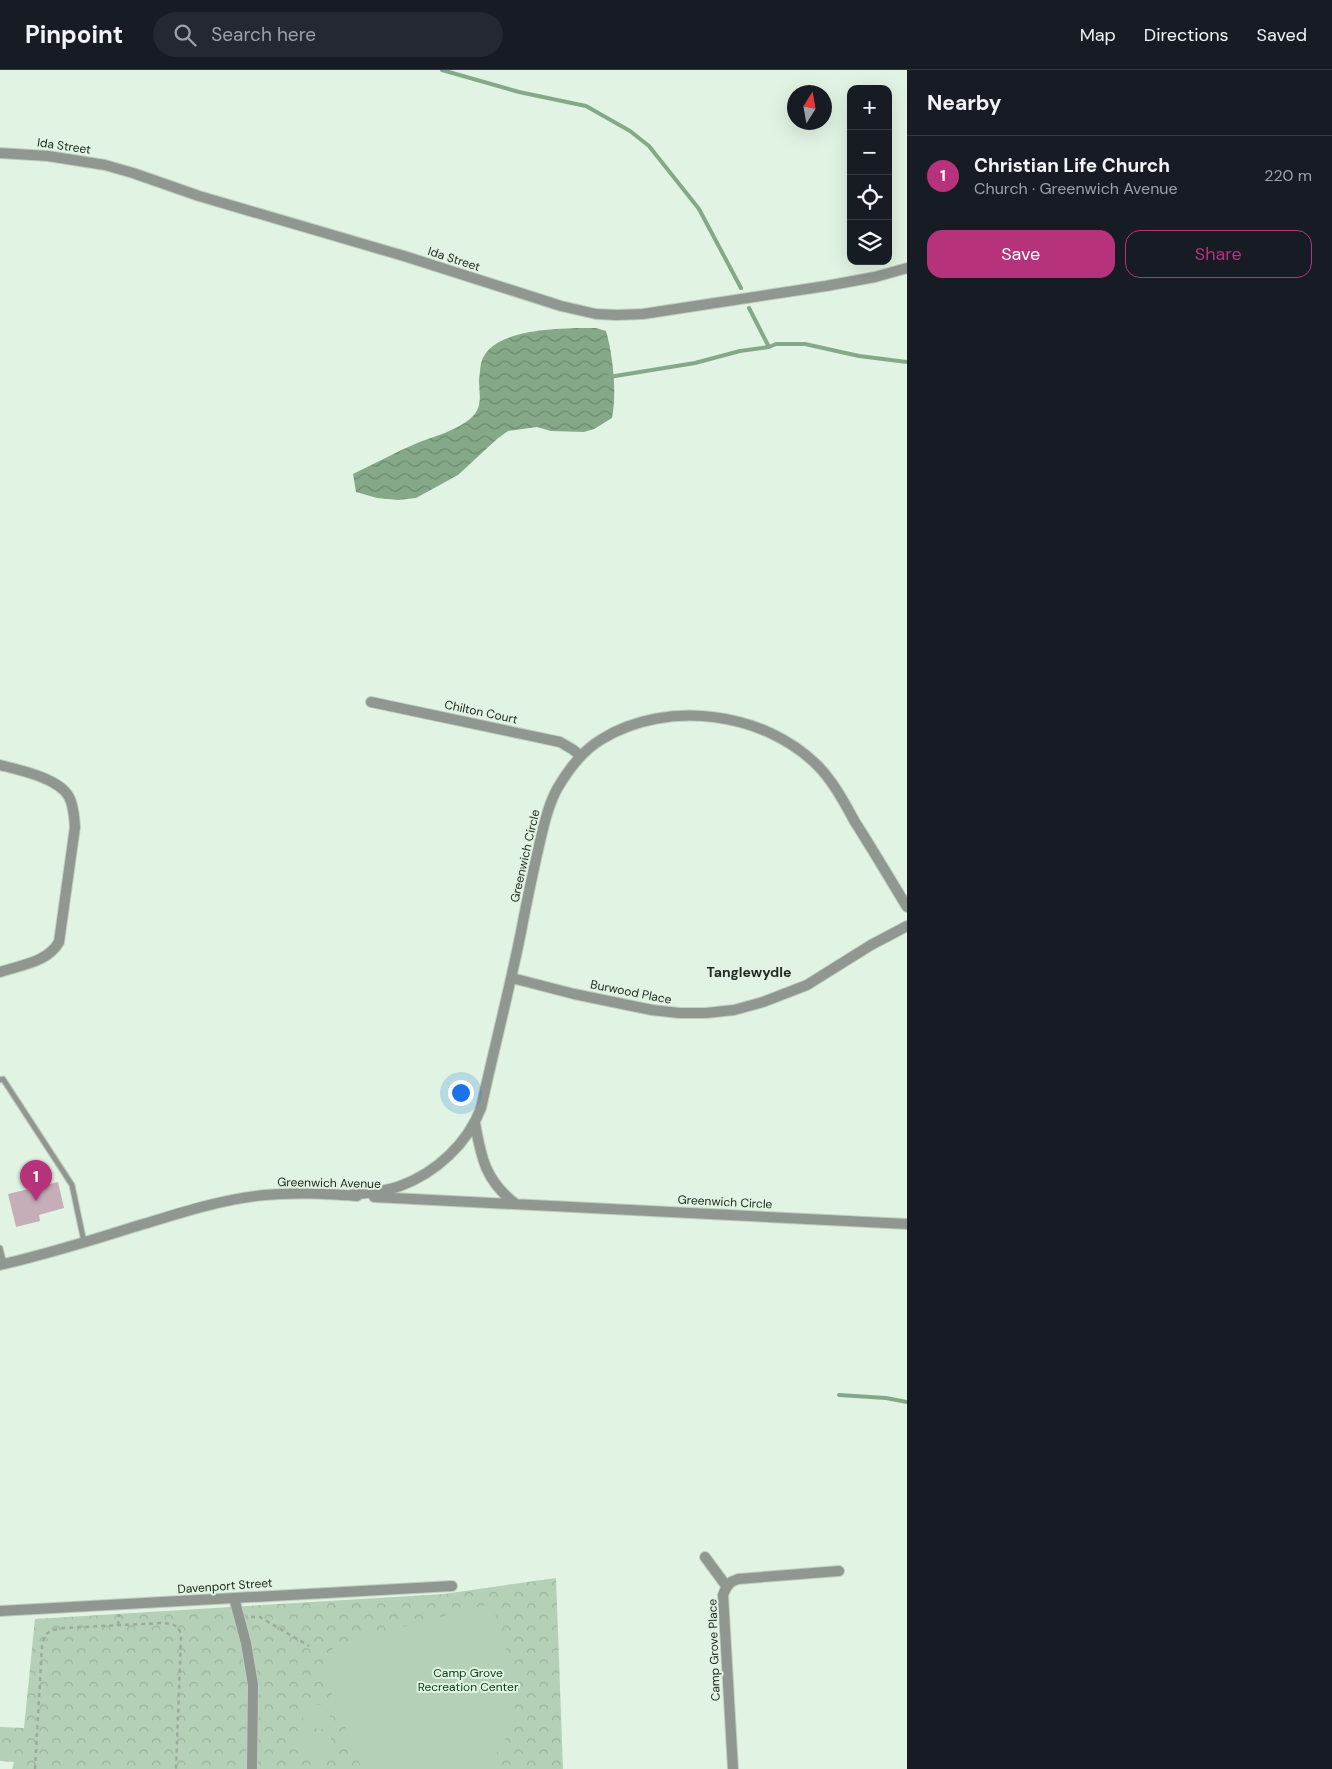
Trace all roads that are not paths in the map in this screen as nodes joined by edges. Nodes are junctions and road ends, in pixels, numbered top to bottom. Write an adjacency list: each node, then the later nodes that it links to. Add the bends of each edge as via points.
1 (0, 153): 2 (street, Ida Street, via 105,165 561,306 596,314 643,314 875,277)
2 (907, 268)
3 (371, 702): 4 (street, Chilton Court, via 560,742)
4 (581, 756): 6 (street, Greenwich Circle, via 618,730 659,718 712,717 767,731 804,753 830,780); 9 (street, Greenwich Circle, via 557,790 544,823)
5 (0, 765): 8 (street, via 58,785 70,798 76,827 60,942 48,956)
6 (907, 907)
7 (907, 926): 9 (street, Burwood Place, via 807,985 734,1010 706,1013 652,1010)
8 (0, 972)
9 (512, 978): 11 (street, Greenwich Circle)
10 (0, 1080): 15 (lane, via 3,1079 72,1185)
11 (476, 1123): 12 (street, Greenwich Circle, via 451,1153 413,1181 383,1191); 13 (street, Greenwich Circle, via 479,1150 486,1171 494,1184)
12 (350, 1195): 13 (street, Greenwich Avenue); 15 (street, Greenwich Avenue, via 265,1194 228,1200)
13 (516, 1204): 14 (street, Greenwich Circle)
14 (907, 1224)
15 (84, 1242): 17 (street, Greenwich Avenue)
16 (0, 1248): 17 (lane)
17 (2, 1264)
18 (705, 1557): 21 (street)
19 (839, 1572): 21 (street, Camp Grove Place, via 738,1579)
20 (452, 1586): 22 (street, Davenport Street)
21 (727, 1587): 25 (street, Camp Grove Place, via 723,1595)
22 (234, 1598): 23 (street, Davenport Street); 24 (street, via 253,1685)
23 (0, 1612)
24 (252, 1769)
25 (733, 1769)

